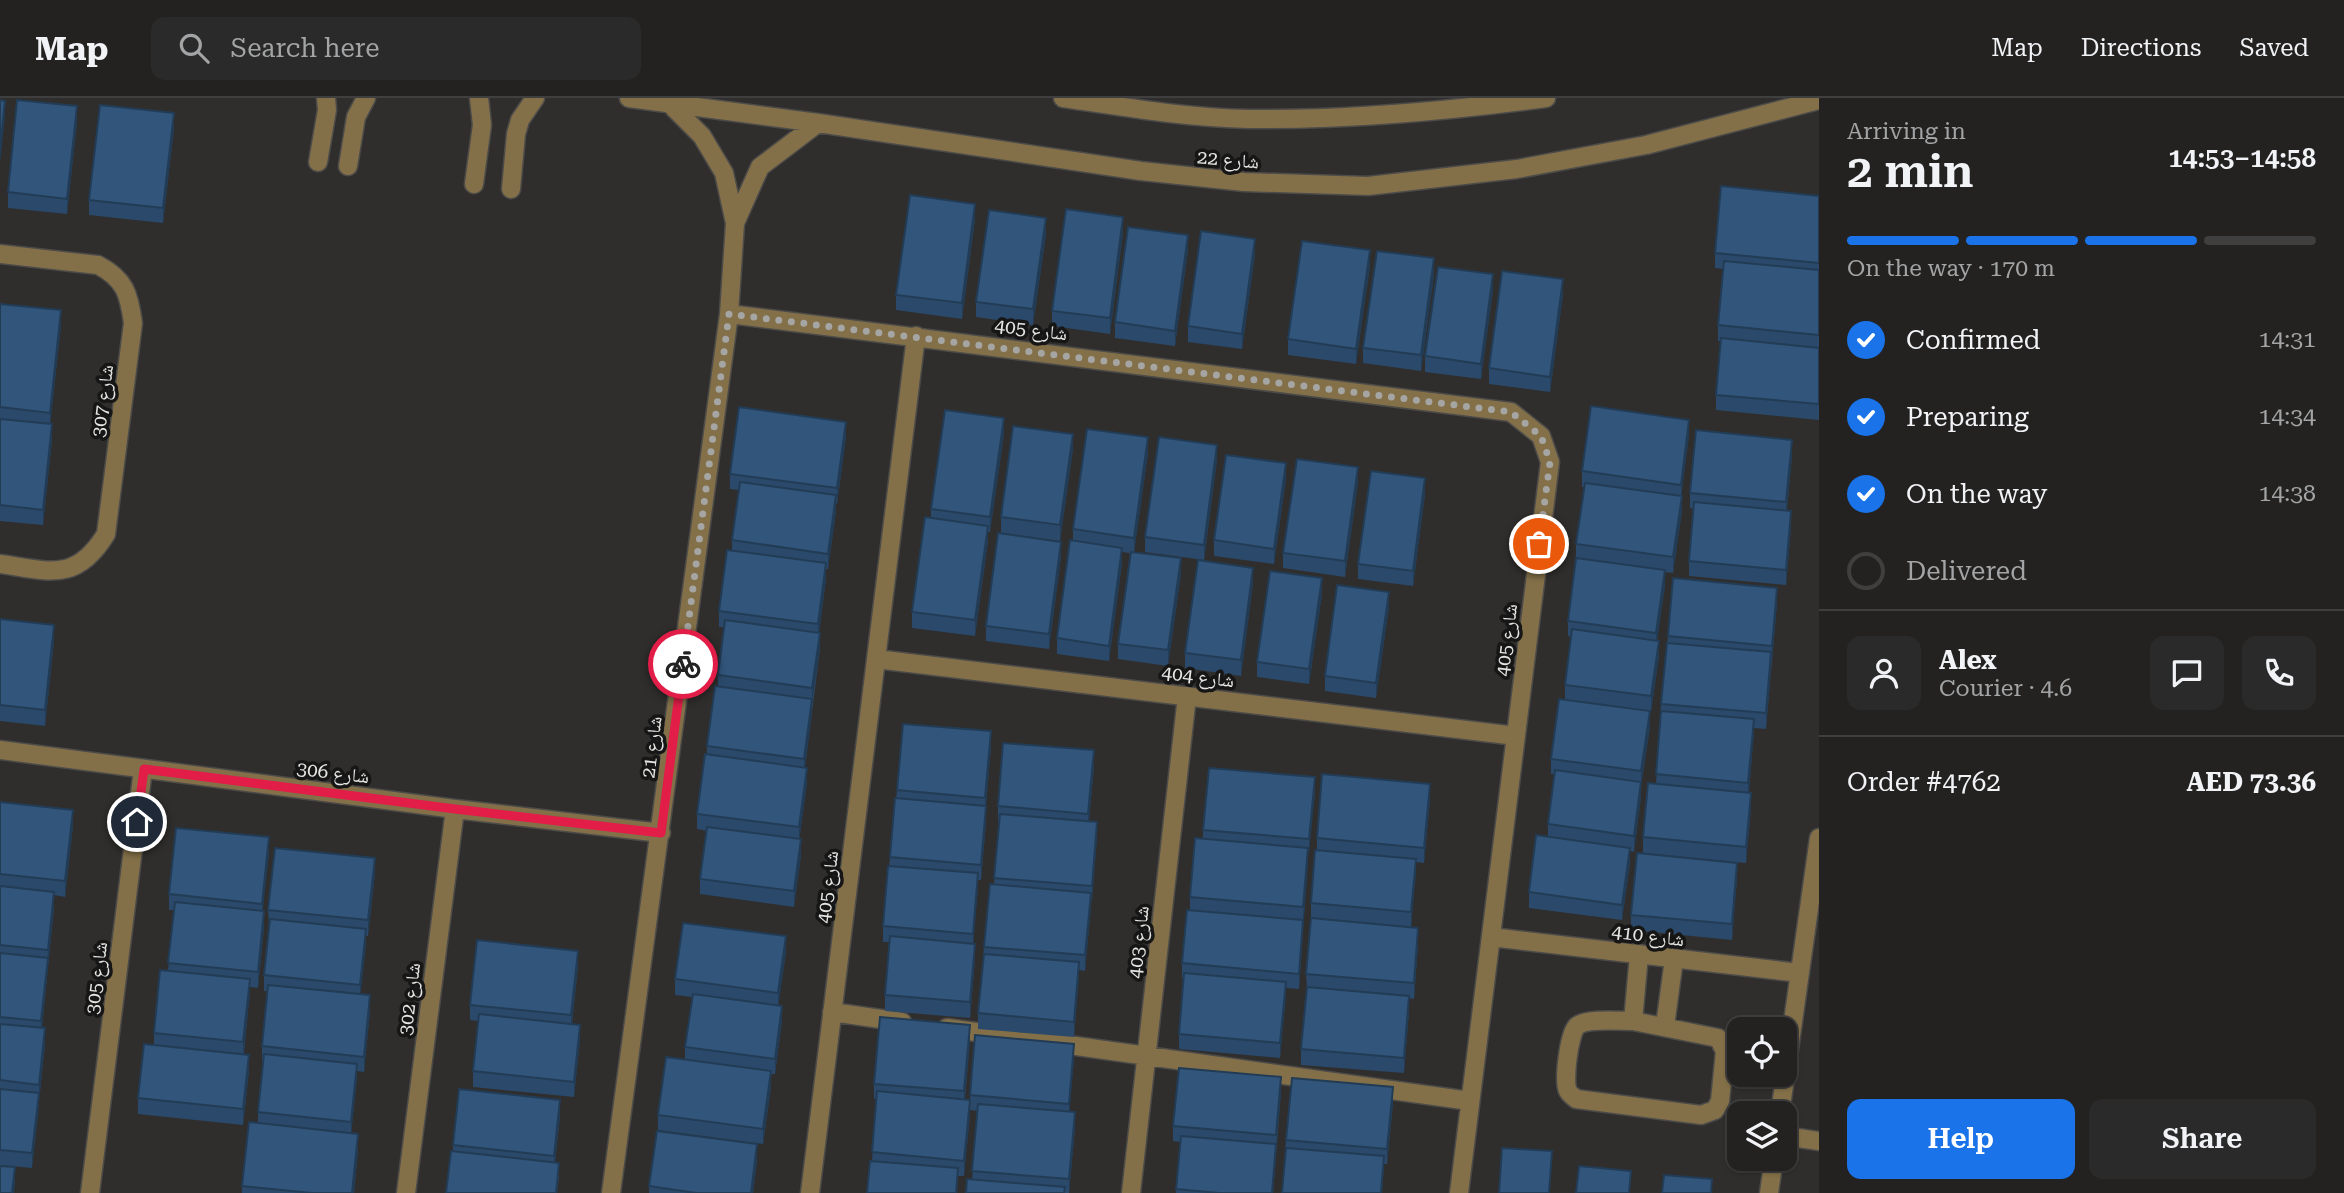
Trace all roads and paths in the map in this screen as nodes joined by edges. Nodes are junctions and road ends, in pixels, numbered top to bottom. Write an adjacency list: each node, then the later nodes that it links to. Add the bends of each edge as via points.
1 (326, 98): 11 (street)
2 (366, 98): 12 (street, via 356,117)
3 (479, 98): 13 (street, via 482,125)
4 (535, 98): 14 (street, via 518,127)
5 (629, 98): 9 (street, شارع 22)
6 (1546, 98): 7 (street, via 1366,116 1247,119)
7 (1072, 99)
8 (1819, 100): 10 (street, شارع 22, via 1646,145 1517,169 1367,186 1244,182 1141,171)
9 (669, 103): 10 (street, شارع 22); 15 (street, شارع 21, via 702,136 724,173)
10 (818, 123): 15 (street, شارع 21, via 760,167)
11 (318, 162)
12 (348, 166)
13 (474, 184)
14 (511, 189)
15 (735, 223): 17 (street, شارع 21)
16 (0, 254): 19 (street, شارع 307, via 97,265 110,271 123,283 133,323 106,534 81,564 48,570)
17 (729, 314): 18 (street, شارع 405); 26 (street, شارع 21)
18 (916, 336): 20 (street, شارع 405); 22 (street, شارع 405, via 1511,412 1541,436 1550,462)
19 (0, 564)
20 (876, 659): 21 (street, شارع 404); 32 (street, شارع 405)
21 (1187, 696): 22 (street, شارع 404); 35 (street, شارع 403)
22 (1516, 736): 28 (street, شارع 405)
23 (0, 750): 24 (street, شارع 306)
24 (144, 769): 25 (street, شارع 306); 41 (street, شارع 305)
25 (455, 809): 26 (street, شارع 306); 42 (street, شارع 302)
26 (661, 833): 43 (street, شارع 21)
27 (1819, 838): 31 (street)
28 (1491, 937): 29 (street, شارع 410); 36 (street, شارع 405)
29 (1639, 955): 30 (street, شارع 410); 33 (street)
30 (1674, 959): 31 (street, شارع 410); 34 (street)
31 (1800, 973): 37 (street)
32 (832, 1012): 35 (street); 44 (street, شارع 405)
33 (1633, 1021): 34 (street); 34 (street, via 1577,1026 1571,1033 1565,1083 1569,1093 1577,1099 1700,1115 1715,1110 1720,1101 1722,1044 1717,1038)
34 (1665, 1026)
35 (1146, 1056): 36 (street); 45 (street, شارع 403)
36 (1470, 1101): 46 (street, شارع 405)
37 (1782, 1101)
38 (1797, 1138): 39 (street)
39 (1819, 1141)
40 (1772, 1171): 47 (street)
41 (90, 1193)
42 (406, 1193)
43 (611, 1193)
44 (810, 1193)
45 (1130, 1193)
46 (1459, 1193)
47 (1769, 1193)

